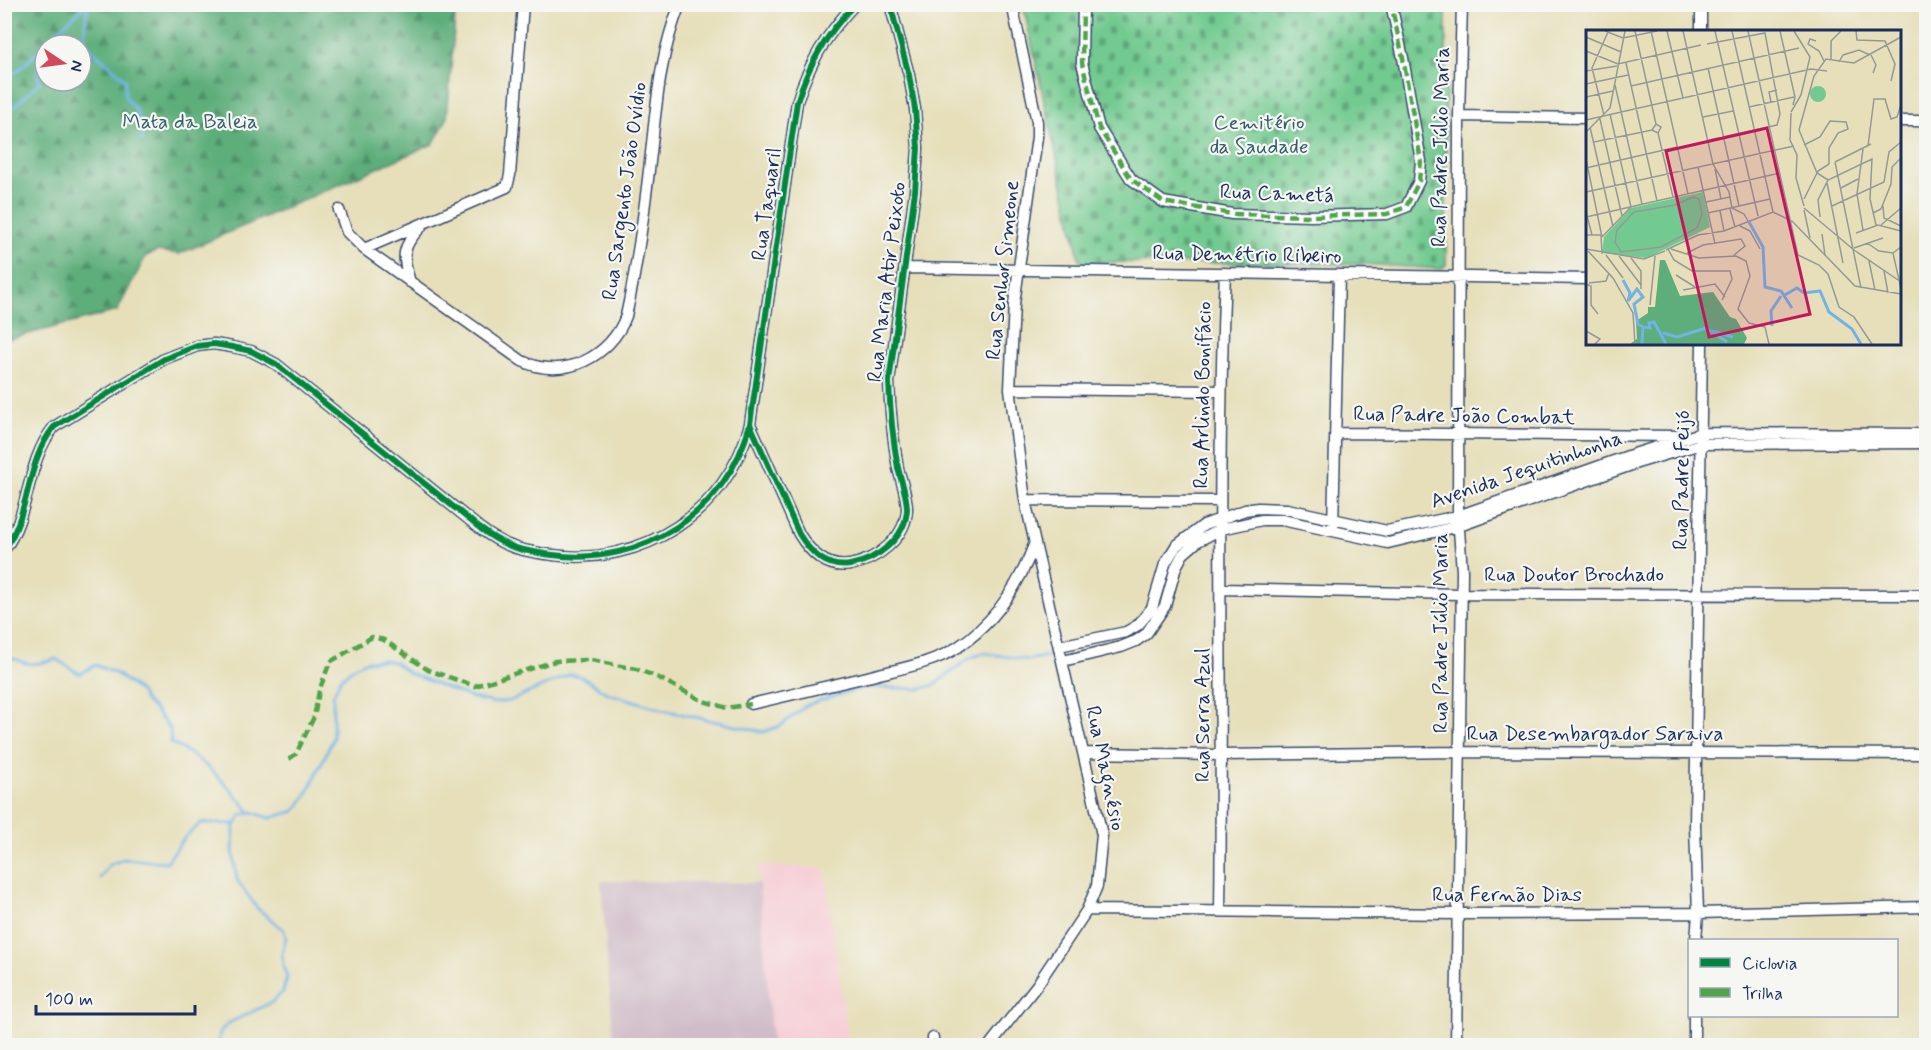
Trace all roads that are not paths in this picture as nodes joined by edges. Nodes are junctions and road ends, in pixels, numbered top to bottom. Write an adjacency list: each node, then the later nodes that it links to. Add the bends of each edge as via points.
1 (523, 4): 16 (street, via 509,182 502,190)
2 (680, 4): 24 (street, Rua Sargento João Ovídio, via 658,82 628,309 622,329 612,342 601,353 574,366 531,365)
3 (855, 4): 28 (street, Rua Taquaril, via 811,62 797,102)
4 (890, 4): 18 (street, Rua Maria Atir Peixoto, via 909,75 917,135 915,191)
5 (1012, 4): 19 (street, Rua Senhor Simeone, via 1037,130)
6 (1083, 4): 7 (street, Rua Cametá, via 1082,63 1099,128 1131,179 1163,202 1232,214 1311,216 1387,214 1406,207 1419,181 1421,161)
7 (1391, 4)
8 (1462, 4): 11 (street, Rua Padre Júlio Maria)
9 (1701, 4): 10 (street)
10 (1701, 30)
11 (1459, 116): 12 (street); 22 (street, Rua Padre Júlio Maria)
12 (1586, 118)
13 (1901, 121): 14 (street)
14 (1926, 121)
15 (339, 210): 17 (street, Rua Sargento João Ovídio, via 347,232)
16 (426, 222): 17 (street); 24 (street, via 404,250)
17 (364, 249): 24 (street, Rua Sargento João Ovídio)
18 (905, 268): 19 (street, Rua Demétrio Ribeiro); 28 (street, Rua Maria Atir Peixoto, via 889,382 898,469 907,507 906,521 886,549 869,559 842,565 820,559 809,550 798,534)
19 (1018, 272): 20 (street, Rua Demétrio Ribeiro); 26 (street, Rua Senhor Simeone)
20 (1225, 273): 21 (street, Rua Demétrio Ribeiro); 27 (street, Rua Arlindo Bonifácio)
21 (1339, 275): 22 (street, Rua Demétrio Ribeiro); 29 (street)
22 (1459, 278): 23 (street, Rua Demétrio Ribeiro); 31 (street, Rua Padre Júlio Maria)
23 (1586, 279)
24 (410, 282)
25 (1702, 345): 33 (street, Rua Padre Feijó)
26 (1010, 388): 27 (street); 36 (street, Rua Senhor Simeone)
27 (1220, 390): 37 (street, Rua Arlindo Bonifácio)
28 (750, 424): 43 (street, Rua Taquaril, via 744,446 723,483 689,519 664,535 603,555 542,554 510,546 480,529 276,364 232,346 197,346 164,359 54,427 37,454 19,521)
29 (1336, 433): 31 (street, Rua Padre João Combat); 38 (street)
30 (1926, 434): 33 (street, Avenida Jequitinhonha)
31 (1459, 435): 32 (street, Rua Padre João Combat); 39 (street, Rua Padre Júlio Maria)
32 (1627, 437): 33 (street, Rua Padre João Combat); 35 (street)
33 (1698, 438): 34 (street, Avenida Jequitinhonha); 35 (street, Avenida Jequitinhonha); 46 (street, Rua Padre Feijó)
34 (1926, 443)
35 (1635, 458): 39 (street, Avenida Jequitinhonha)
36 (1025, 500): 37 (street); 42 (street, Rua Senhor Simeone)
37 (1220, 501): 40 (street, Rua Arlindo Bonifácio)
38 (1334, 519): 39 (street, Avenida Jequitinhonha, via 1387,531); 40 (street, Avenida Jequitinhonha, via 1287,509 1258,508); 41 (street)
39 (1459, 521): 41 (street, Avenida Jequitinhonha, via 1388,543); 45 (street, Rua Padre Júlio Maria)
40 (1221, 524): 41 (street, Avenida Jequitinhonha, via 1282,520); 44 (street, Rua Serra Azul); 48 (street, Avenida Jequitinhonha, via 1204,525 1170,553 1155,601 1138,625 1126,632); 49 (street, Avenida Jequitinhonha, via 1183,554 1165,606 1146,634 1121,647)
41 (1333, 531)
42 (1034, 545): 48 (street, Rua Senhor Simeone); 50 (street, via 1011,592 974,635 957,648 916,665)
43 (4, 550)
44 (1221, 589): 45 (street, Rua Doutor Brochado); 55 (street, Rua Serra Azul)
45 (1460, 594): 46 (street, Rua Doutor Brochado); 51 (street, Rua Padre Júlio Maria)
46 (1699, 594): 47 (street, Rua Doutor Brochado); 52 (street, Rua Padre Feijó)
47 (1926, 595)
48 (1059, 646): 49 (street, Rua Magnésio)
49 (1063, 661): 53 (street, Rua Magnésio)
50 (751, 704)
51 (1460, 752): 52 (street, Rua Desembargador Saraiva); 55 (street, Rua Desembargador Saraiva); 60 (street, Rua Padre Júlio Maria)
52 (1697, 752): 54 (street, Rua Desembargador Saraiva); 59 (street, Rua Padre Feijó)
53 (1083, 753): 55 (street, Rua Desembargador Saraiva); 57 (street, Rua Magnésio, via 1102,835 1097,886)
54 (1926, 754)
55 (1222, 755): 58 (street, Rua Serra Azul)
56 (1926, 907): 59 (street, Rua Fernão Dias)
57 (1087, 910): 58 (street, Rua Fernão Dias); 63 (street, Rua Magnésio, via 1037,985)
58 (1220, 912): 60 (street, Rua Fernão Dias)
59 (1698, 913): 60 (street, Rua Fernão Dias); 61 (street, Rua Padre Feijó)
60 (1459, 914): 64 (street, Rua Padre Júlio Maria)
61 (1696, 939)
62 (1694, 1017): 65 (street)
63 (989, 1046)
64 (1456, 1046)
65 (1694, 1046)

